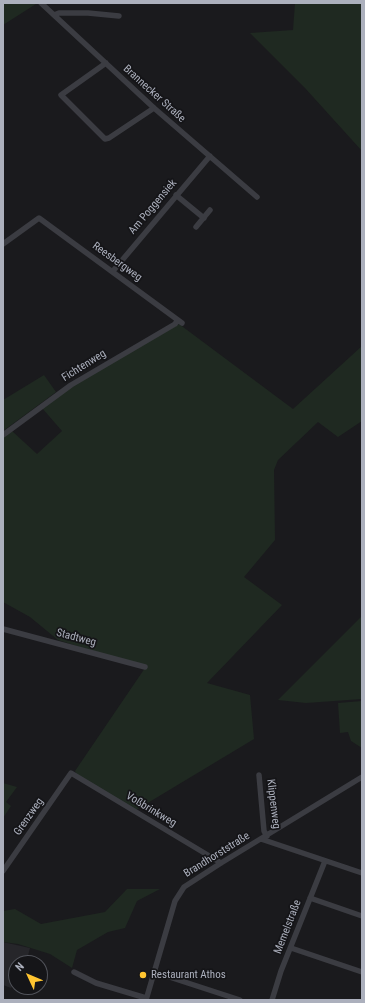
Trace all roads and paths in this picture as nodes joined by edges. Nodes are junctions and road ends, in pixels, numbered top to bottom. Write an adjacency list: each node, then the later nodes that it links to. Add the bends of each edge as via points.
1 (41, 3): 2 (street, Brannecker Straße)
2 (54, 15): 3 (street, via 88,13); 4 (street, Brannecker Straße)
3 (119, 16)
4 (106, 63): 5 (street, Brannecker Straße); 5 (street, via 61,95 105,139)
5 (154, 108): 6 (street, Brannecker Straße)
6 (210, 156): 7 (street, Am Poggensiek); 8 (street, Brannecker Straße)
7 (176, 195): 10 (street); 13 (street, Am Poggensiek)
8 (257, 196)
9 (210, 210): 10 (street)
10 (204, 218): 11 (street)
11 (196, 227)
12 (3, 244): 13 (street, Reesbergweg, via 39,218)
13 (113, 271): 14 (street, Reesbergweg)
14 (180, 321): 15 (street, Fichtenweg, via 71,384)
15 (3, 435)
16 (3, 629): 17 (street, Stadtweg)
17 (144, 667)
18 (71, 773): 24 (street, Voßbrinkweg); 25 (street, Grenzweg)
19 (259, 775): 21 (street, Klippenweg, via 264,831)
20 (362, 777): 21 (street, Brandhorststraße)
21 (267, 836): 22 (street, Brandhorststraße)
22 (261, 839): 23 (street); 24 (street, Brandhorststraße)
23 (325, 861): 26 (street); 27 (street, Memelstraße)
24 (221, 863): 31 (street, Brandhorststraße, via 181,891 175,901)
25 (3, 871)
26 (362, 873)
27 (310, 898): 28 (street); 29 (street, Memelstraße)
28 (362, 916)
29 (291, 948): 32 (street); 35 (street, Memelstraße)
30 (74, 972): 33 (street, via 96,983)
31 (154, 972): 33 (street, Brandhorststraße); 34 (street)
32 (362, 972)
33 (146, 999)
34 (240, 1000)
35 (272, 1000)

